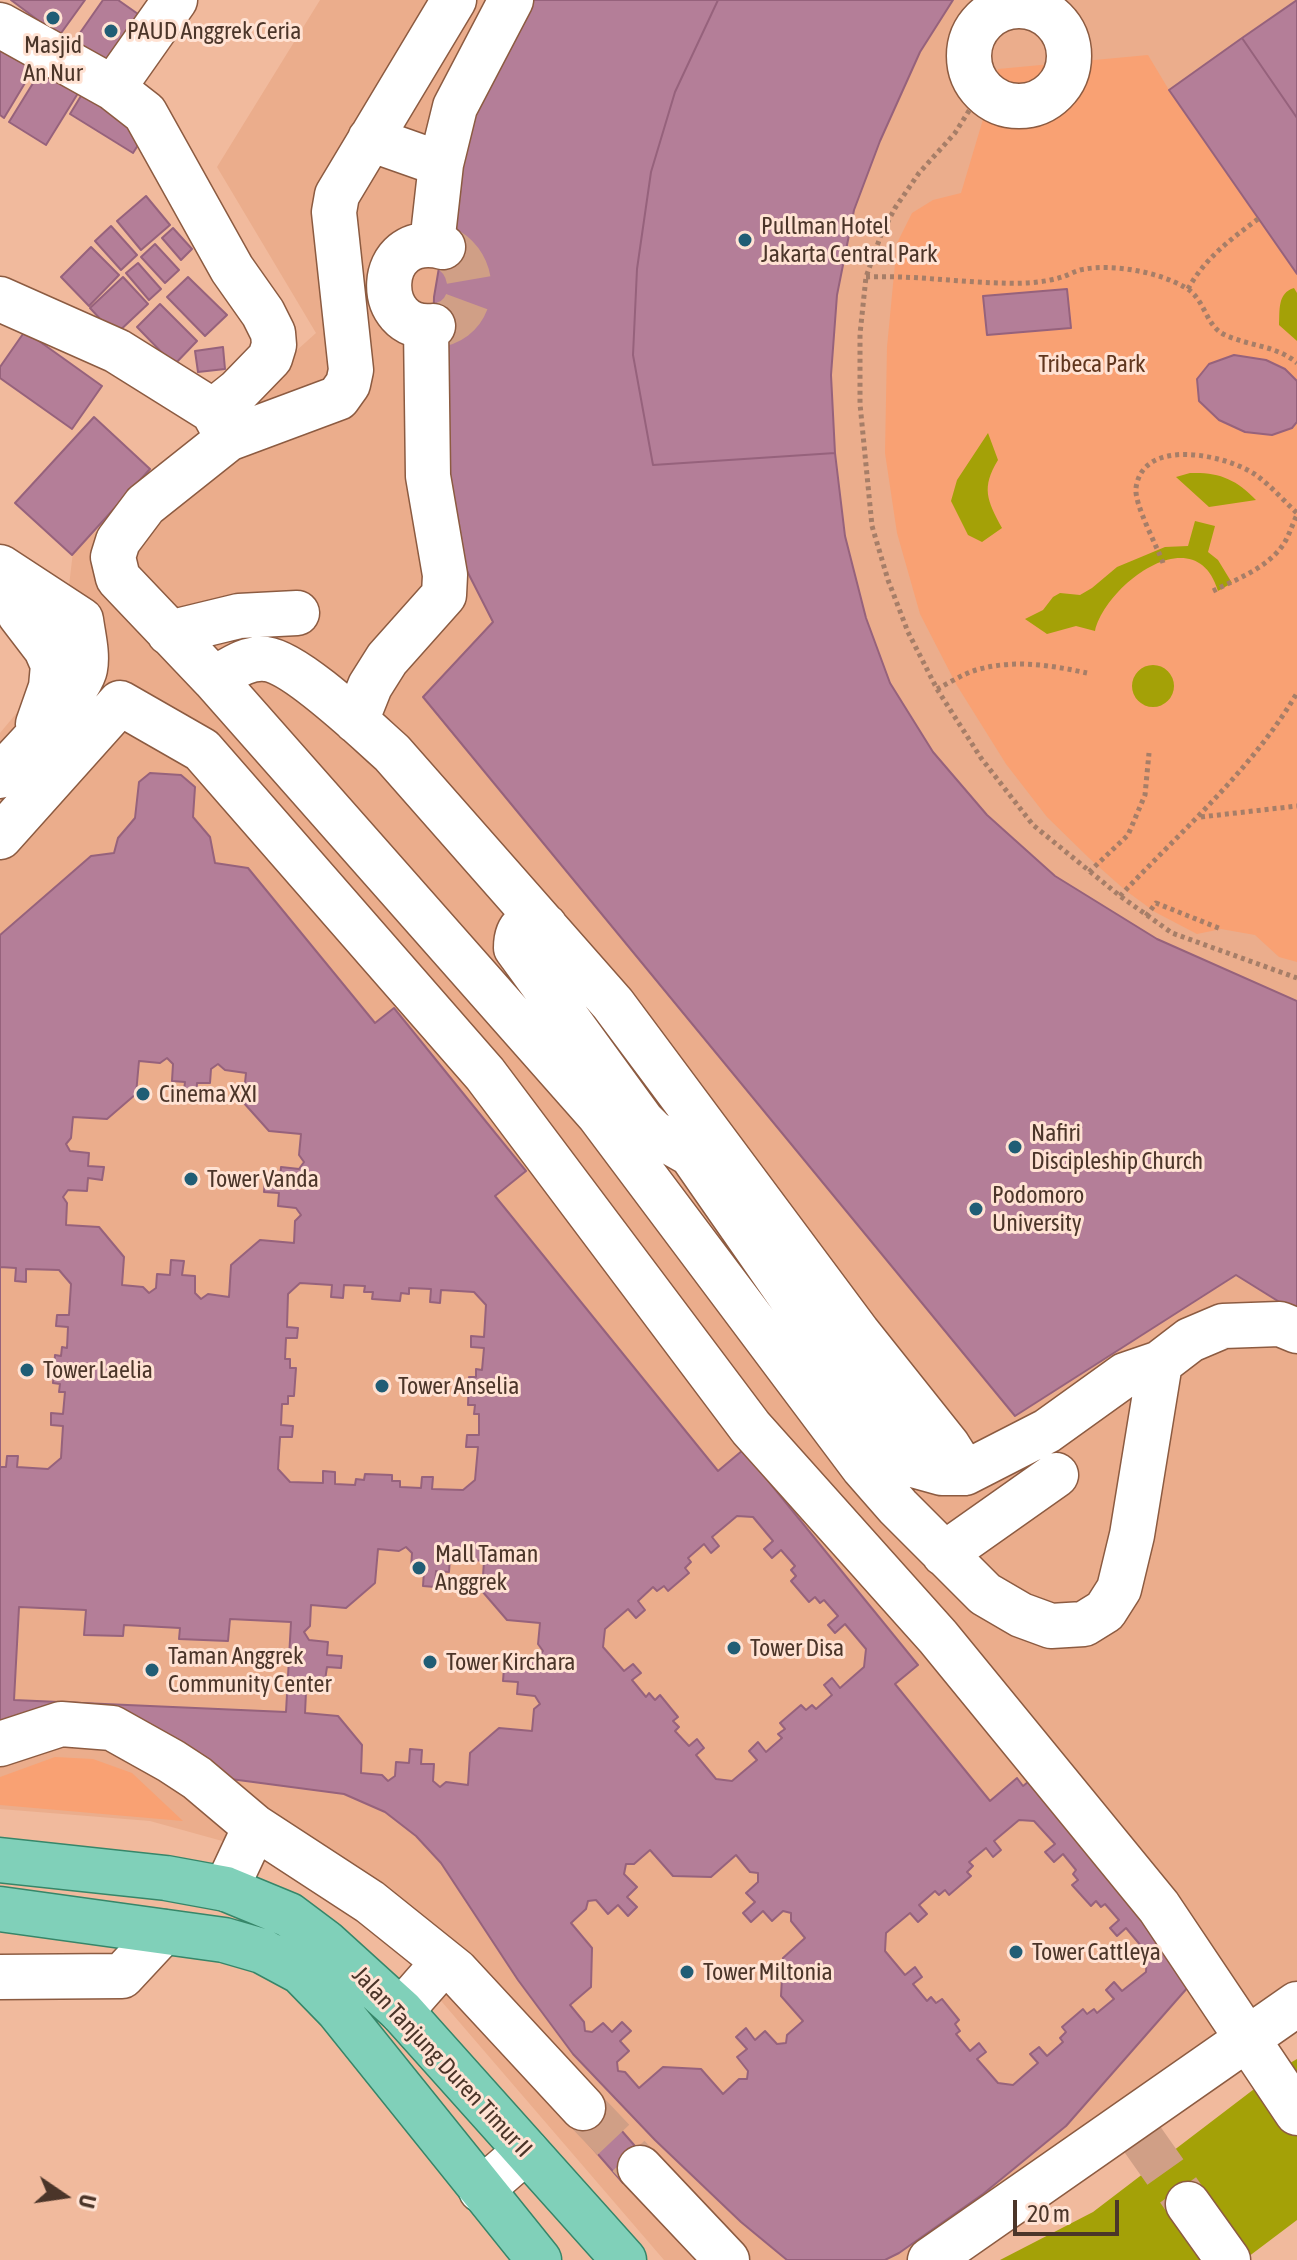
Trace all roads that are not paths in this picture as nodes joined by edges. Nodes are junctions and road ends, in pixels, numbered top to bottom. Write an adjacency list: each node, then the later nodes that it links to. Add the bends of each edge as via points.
1 (175, 0): 6 (street)
2 (454, 0): 7 (street)
3 (511, 0): 8 (street, via 455,107)
4 (1035, 5): 4 (street, via 1059,25 1067,40 1067,74 1045,100 1012,107 995,101 973,77 970,45 987,17 1001,9)
5 (0, 25): 6 (street)
6 (113, 88): 10 (street, via 145,113 273,333 270,358 238,391)
7 (380, 123): 8 (street); 10 (street, via 345,179 334,212 351,370 348,384 338,398)
8 (445, 148): 15 (street, via 437,245 418,246 394,262 388,290 400,315 429,326 428,476 444,595 387,659)
9 (0, 299): 10 (street, via 117,351)
10 (221, 425): 13 (street, via 145,505 118,541 113,557 118,578)
11 (0, 568): 16 (street, via 81,620 86,666 83,679)
12 (297, 613): 13 (street, via 239,616)
13 (169, 633): 14 (street)
14 (214, 679): 15 (street, via 248,660 267,659 284,665); 21 (street, via 599,1115 863,1467)
15 (356, 721): 19 (street, via 392,753 613,1004 688,1130 858,1333 965,1473 1047,1431 1125,1375)
16 (0, 776)
17 (0, 837): 32 (street, via 120,703 202,750 485,1074 751,1428 938,1637 1159,1907)
18 (1297, 1331): 19 (street, via 1280,1324 1223,1326 1190,1340)
19 (1160, 1363): 21 (street, via 1132,1535 1119,1589 1105,1611 1084,1624 1051,1626 985,1594)
20 (1056, 1475): 21 (street)
21 (944, 1554)
22 (0, 1744): 23 (street, via 61,1724 112,1728 197,1778)
23 (255, 1827): 25 (street); 28 (street, via 370,1902)
24 (0, 1860): 25 (main road, Jalan Tanjung Duren Timur II)
25 (226, 1889): 31 (main road, Jalan Tanjung Duren Timur II, via 289,1915)
26 (0, 1909): 27 (main road, Jalan Tanjung Duren Timur II)
27 (163, 1932): 29 (street, via 122,1976); 37 (main road, Jalan Tanjung Duren Timur II, via 262,1951 301,1972 338,2010)
28 (444, 1962): 31 (street); 33 (street)
29 (0, 1977)
30 (1297, 2004): 32 (street)
31 (401, 2011): 35 (main road, Jalan Tanjung Duren Timur II)
32 (1247, 2049): 34 (street); 42 (street, via 1136,2128 1054,2155)
33 (583, 2108)
34 (1295, 2127)
35 (526, 2151): 37 (street); 41 (main road, Jalan Tanjung Duren Timur II)
36 (640, 2168): 39 (street)
37 (481, 2190): 40 (main road, Jalan Tanjung Duren Timur II)
38 (1188, 2204): 43 (street)
39 (721, 2258)
40 (539, 2260)
41 (624, 2260)
42 (930, 2260)
43 (1228, 2260)

